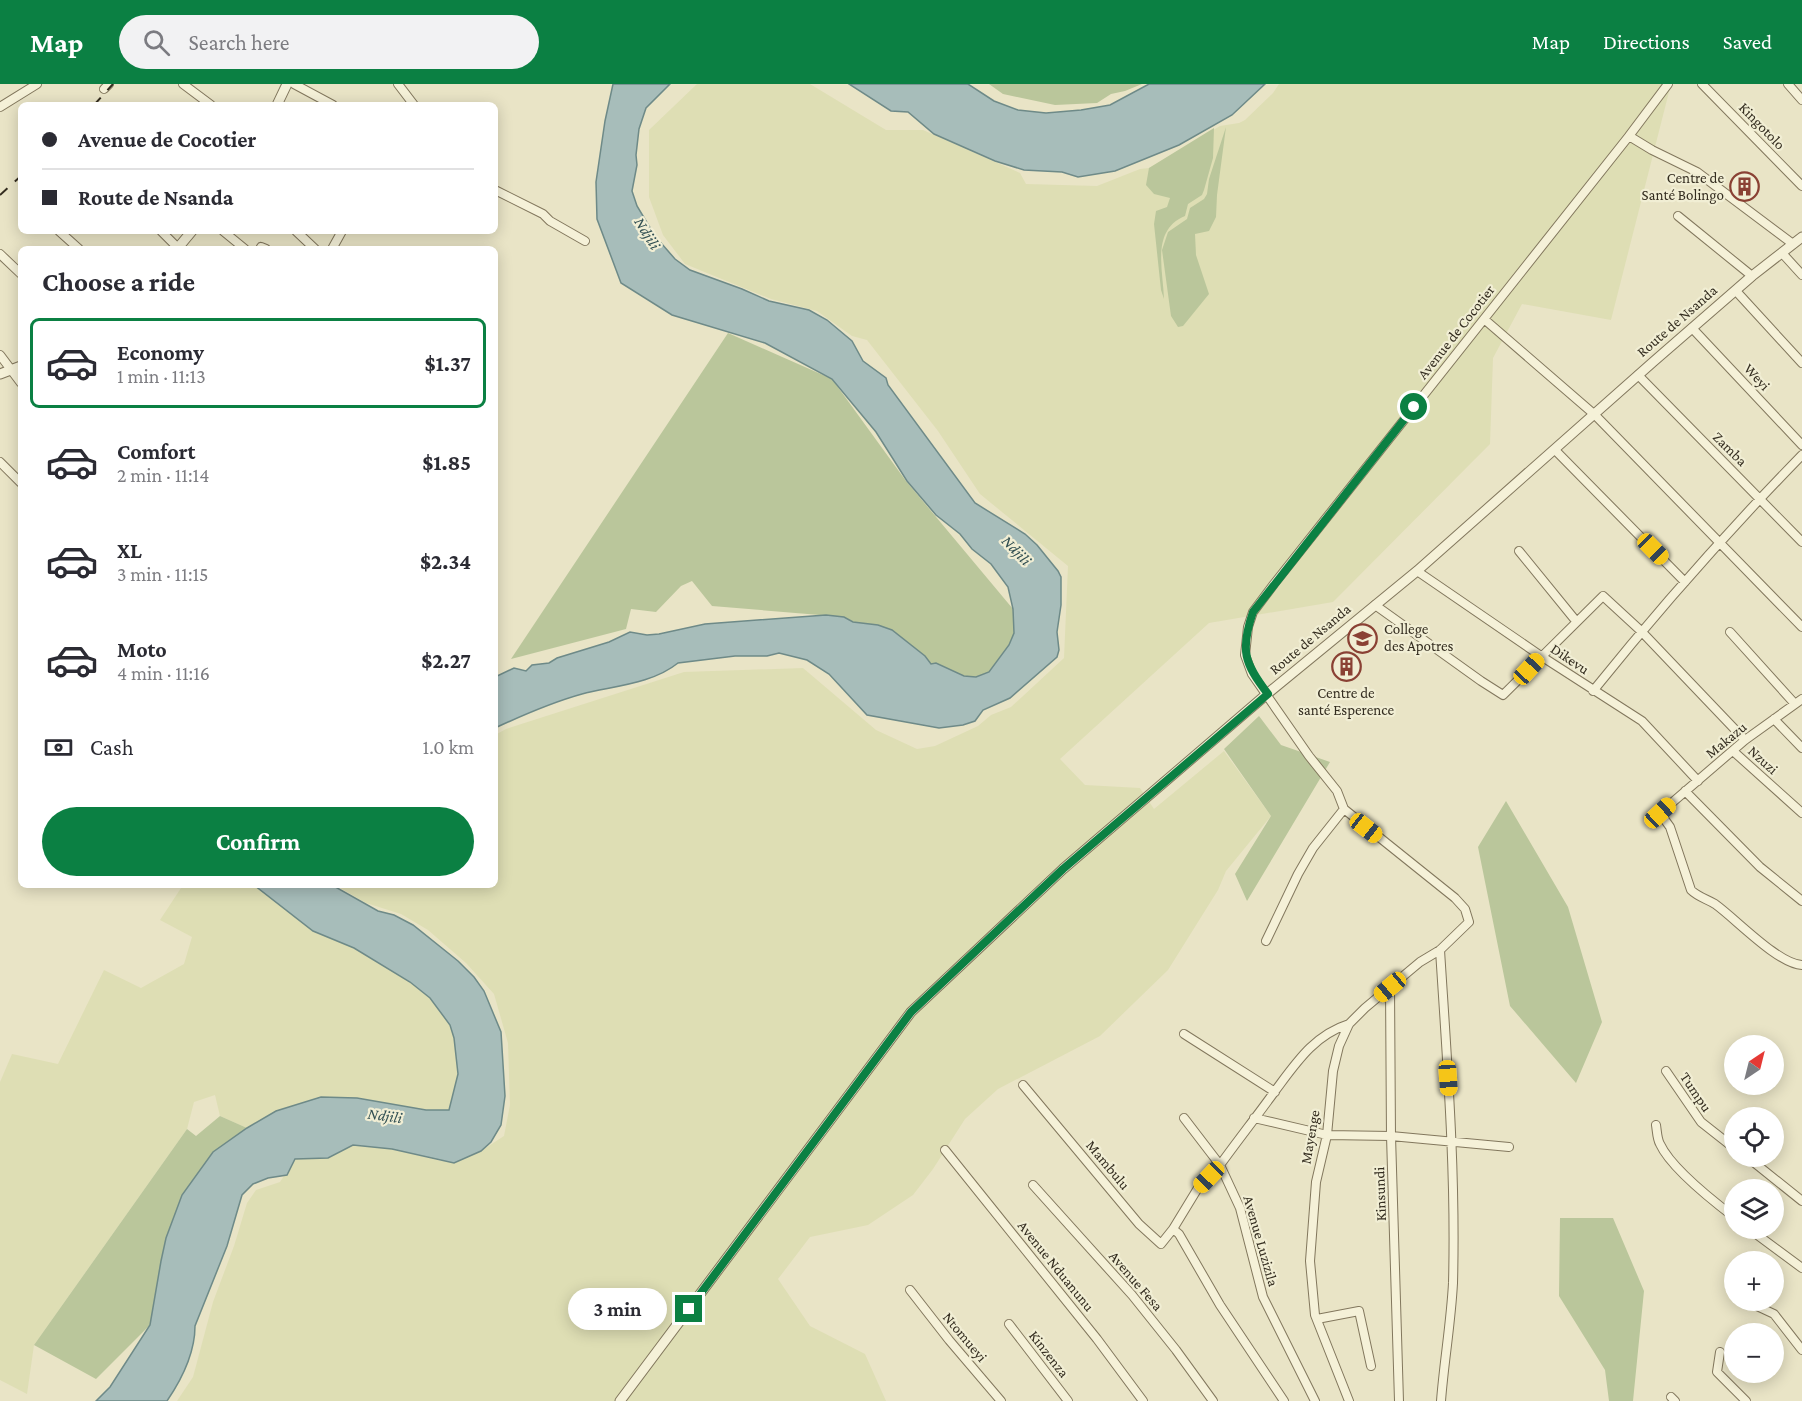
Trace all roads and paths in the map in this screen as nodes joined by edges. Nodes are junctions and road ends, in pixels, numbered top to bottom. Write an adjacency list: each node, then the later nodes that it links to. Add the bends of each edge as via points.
1 (36, 84): 14 (street)
2 (183, 84): 10 (street)
3 (287, 84): 11 (street)
4 (294, 84): 12 (street)
5 (398, 84): 13 (street)
6 (1668, 84): 15 (street, Avenue de Cocotier)
7 (1702, 84): 16 (street, Kingotolo)
8 (1788, 84): 9 (street)
9 (1802, 100)
10 (207, 102)
11 (278, 102)
12 (327, 102)
13 (412, 102)
14 (0, 106)
15 (1629, 136): 26 (street, via 1697,172); 38 (street, Avenue de Cocotier)
16 (1802, 186)
17 (498, 192): 25 (street)
18 (1678, 216): 36 (street)
19 (62, 234): 27 (street)
20 (163, 234): 28 (street)
21 (190, 234): 29 (street)
22 (227, 234): 30 (street)
23 (299, 234): 31 (street)
24 (1802, 237): 26 (street, Route de Nsanda)
25 (585, 241)
26 (1793, 244): 32 (street, Route de Nsanda)
27 (76, 246)
28 (176, 246)
29 (180, 246)
30 (241, 246)
31 (312, 246)
32 (1782, 253): 35 (street); 36 (street, Route de Nsanda)
33 (0, 254): 34 (street)
34 (18, 271)
35 (1802, 275)
36 (1752, 276): 37 (street, Route de Nsanda)
37 (1736, 291): 39 (street, Route de Nsanda); 41 (street)
38 (1484, 319): 45 (street); 64 (street, Avenue de Cocotier, via 1253,612 1245,655 1252,674)
39 (1692, 328): 44 (street, Route de Nsanda); 46 (street, Weyi)
40 (0, 355): 42 (street)
41 (1802, 363)
42 (16, 368): 43 (street)
43 (0, 374)
44 (1638, 375): 45 (street, Route de Nsanda); 51 (street, Zamba)
45 (1594, 415): 47 (street, Route de Nsanda); 53 (street)
46 (1802, 445)
47 (1555, 450): 55 (street, Route de Nsanda); 56 (street)
48 (1802, 455): 51 (street)
49 (0, 462): 50 (street)
50 (18, 480)
51 (1760, 499): 52 (street, Zamba); 53 (street)
52 (1802, 542)
53 (1719, 544): 56 (street); 59 (street)
54 (1519, 551): 58 (street)
55 (1417, 571): 57 (street, Route de Nsanda); 62 (street, Dikevu)
56 (1685, 582): 60 (street)
57 (1375, 605): 62 (street, via 1503,695); 64 (street, Route de Nsanda)
58 (1576, 621): 60 (street, via 1603,596); 62 (street)
59 (1802, 627)
60 (1641, 631): 63 (street); 67 (street)
61 (1730, 632): 65 (street)
62 (1541, 656): 63 (street, Dikevu)
63 (1593, 691): 70 (street, Dikevu, via 1642,721)
64 (1268, 694): 72 (street, Avenue de Cocotier, via 1337,791); 108 (street, Route de Nsanda, via 1063,869 911,1012)
65 (1799, 702): 66 (street, Makazu)
66 (1774, 719): 67 (street, Makazu); 68 (street)
67 (1745, 740): 69 (street, Makazu)
68 (1802, 748)
69 (1733, 751): 70 (street, Makazu); 73 (street, Nzuzi)
70 (1698, 781): 71 (street, Makazu)
71 (1685, 791): 74 (street, via 1760,867); 77 (street, Makazu, via 1660,813 1670,827 1691,890 1776,953)
72 (1344, 809): 75 (street, via 1313,848); 76 (street, Mayenge, via 1455,898 1468,915 1468,922)
73 (1802, 813)
74 (1802, 901)
75 (1266, 941)
76 (1440, 950): 78 (street, Mayenge); 90 (street)
77 (1802, 965)
78 (1390, 987): 79 (street, Mayenge); 88 (street, Kinsundi)
79 (1349, 1024): 83 (street, via 1326,1033 1312,1044); 87 (street, Mayenge, via 1333,1071)
80 (1184, 1034): 83 (street)
81 (1666, 1071): 89 (street, Tumpu, via 1701,1122)
82 (1023, 1085): 98 (street, Mambulu, via 1139,1224 1161,1244)
83 (1275, 1092): 85 (street)
84 (1184, 1118): 93 (street)
85 (1254, 1118): 87 (street); 93 (street)
86 (1656, 1125): 97 (street, via 1665,1152)
87 (1327, 1135): 88 (street); 103 (street, Mayenge, via 1316,1182 1310,1244)
88 (1391, 1136): 90 (street); 116 (street, Kinsundi)
89 (1724, 1140)
90 (1452, 1143): 91 (street); 117 (street, via 1453,1285)
91 (1509, 1148)
92 (945, 1150): 111 (street, Avenue Nduanunu)
93 (1220, 1165): 98 (street, via 1198,1188); 114 (street, Avenue Luzizila, via 1240,1208 1263,1297)
94 (1759, 1167): 96 (street)
95 (1033, 1185): 112 (street, Avenue Fesa, via 1132,1295)
96 (1802, 1202)
97 (1724, 1209)
98 (1173, 1229): 113 (street)
99 (1763, 1239): 100 (street)
100 (1802, 1268)
101 (910, 1290): 109 (street, Ntomueyi)
102 (1768, 1311): 105 (street)
103 (1317, 1319): 107 (street, via 1359,1311); 115 (street, Mayenge)
104 (1009, 1324): 110 (street, Kinzenza)
105 (1802, 1350)
106 (1720, 1352): 118 (street, via 1717,1372)
107 (1371, 1366)
108 (620, 1401)
109 (1000, 1401)
110 (1068, 1401)
111 (1143, 1401)
112 (1213, 1401)
113 (1284, 1401)
114 (1316, 1401)
115 (1349, 1401)
116 (1399, 1401)
117 (1441, 1401)
118 (1746, 1401)

